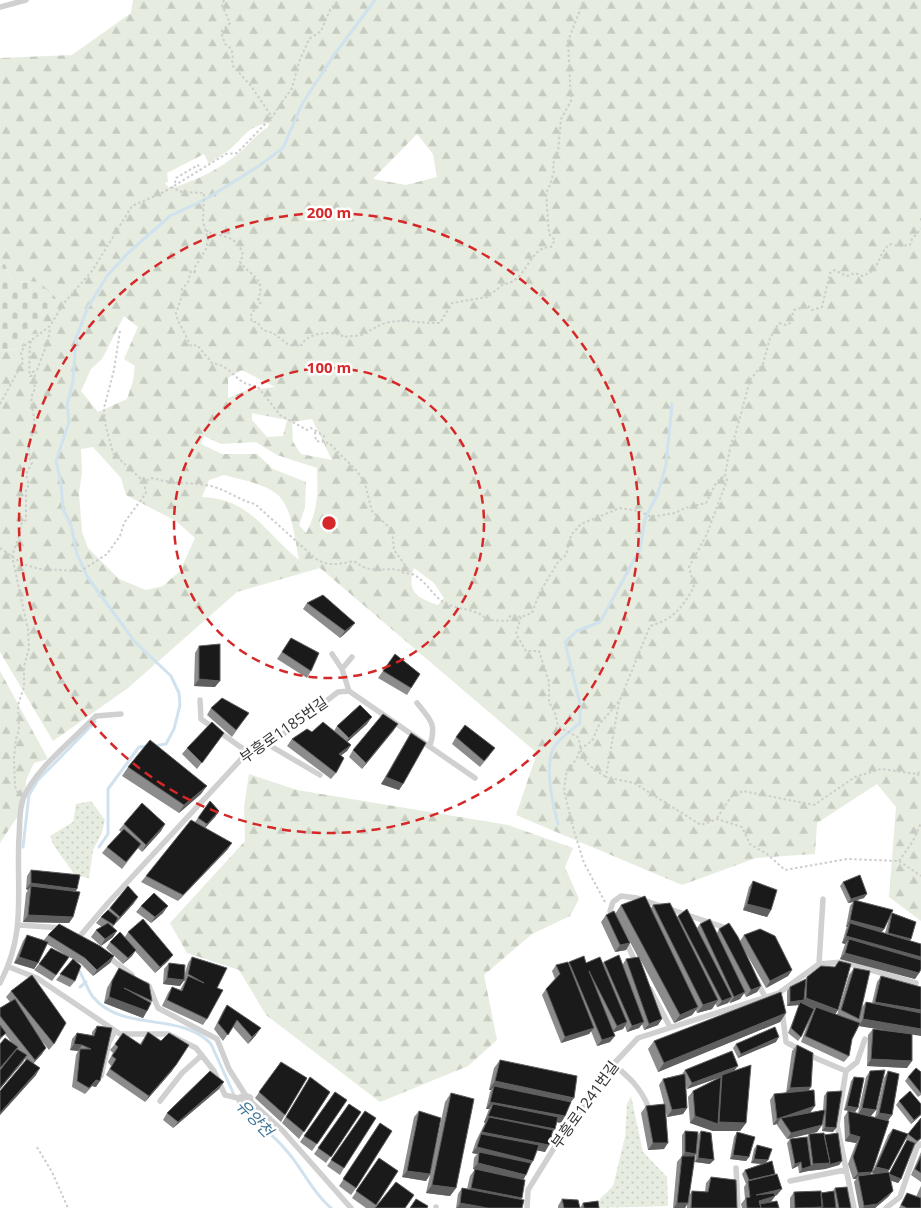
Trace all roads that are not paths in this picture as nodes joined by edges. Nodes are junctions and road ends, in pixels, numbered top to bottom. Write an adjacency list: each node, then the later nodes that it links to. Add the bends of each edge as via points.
1 (26, 0): 2 (lane)
2 (0, 7)
3 (332, 654): 5 (lane)
4 (352, 657): 5 (lane)
5 (342, 669): 6 (lane)
6 (349, 691): 10 (lane, 부흥로1185번길, via 338,692); 11 (lane)
7 (200, 700): 12 (lane, via 200,719)
8 (417, 703): 11 (lane, via 431,720 434,732)
9 (121, 714): 16 (lane, via 96,716 39,772 22,802 18,859)
10 (269, 745): 12 (lane, 부흥로1185번길); 13 (lane)
11 (430, 745): 14 (lane)
12 (249, 753): 20 (lane, 부흥로1185번길)
13 (320, 775)
14 (475, 778)
15 (823, 899): 25 (lane)
16 (19, 925): 18 (lane); 26 (lane)
17 (618, 928): 22 (lane, via 610,911 613,902 621,896 638,898 713,922 729,929)
18 (67, 929)
19 (74, 932): 20 (lane)
20 (80, 936): 23 (lane)
21 (622, 936): 27 (lane)
22 (733, 936)
23 (88, 941)
24 (102, 951): 29 (lane)
25 (819, 964): 32 (lane, via 843,962); 34 (lane, 부흥로1241번길)
26 (9, 967): 31 (lane); 37 (lane, via 37,978)
27 (639, 968)
28 (753, 974): 35 (lane)
29 (135, 977)
30 (142, 981): 43 (lane, via 149,986 158,1008 218,1038)
31 (0, 983)
32 (916, 983)
33 (648, 985): 36 (lane)
34 (779, 993): 35 (lane, 부흥로1241번길); 41 (lane, via 786,1042)
35 (765, 997): 36 (lane, 부흥로1241번길)
36 (670, 1027): 40 (lane, 부흥로1241번길, via 638,1038)
37 (115, 1030): 39 (lane, via 120,1034 168,1034 196,1048); 42 (lane)
38 (865, 1039): 41 (lane, via 857,1062)
39 (202, 1055): 43 (lane, via 226,1095); 44 (lane, via 182,1073)
40 (613, 1064): 45 (lane, via 632,1080); 51 (lane, 부흥로1241번길, via 528,1190)
41 (846, 1071): 48 (lane, via 837,1125)
42 (100, 1079)
43 (245, 1099): 50 (lane, via 283,1131)
44 (160, 1101)
45 (648, 1106)
46 (921, 1144): 54 (lane, via 917,1147 900,1197)
47 (736, 1168): 52 (lane)
48 (845, 1170): 49 (lane); 53 (lane)
49 (790, 1181)
50 (351, 1208)
51 (527, 1208)
52 (738, 1208)
53 (854, 1208)
54 (886, 1208)

